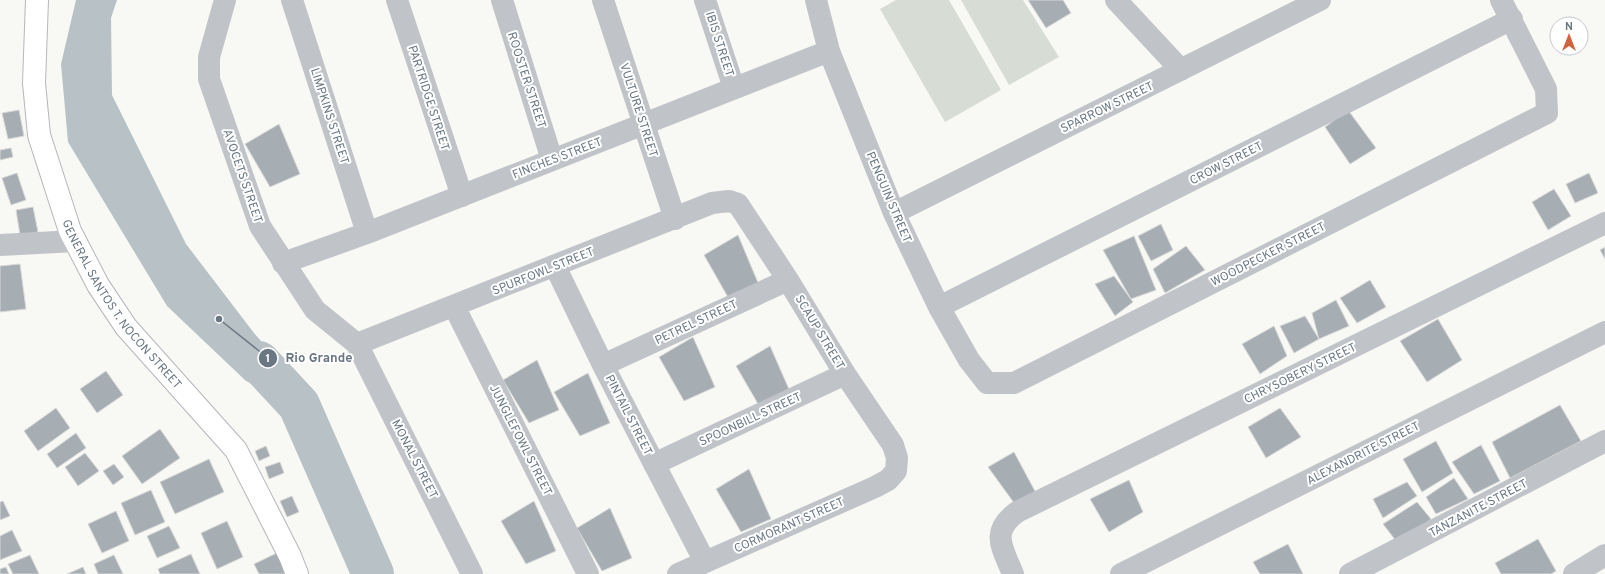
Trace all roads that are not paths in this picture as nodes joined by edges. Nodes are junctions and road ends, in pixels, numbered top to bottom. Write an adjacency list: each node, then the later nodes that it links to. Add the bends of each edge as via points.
1 (37, 0): 24 (main road, GENERAL SANTOS T. NOCON STREET, via 34,83 39,135)
2 (225, 0): 26 (street, AVOCETS STREET, via 209,57 209,79 260,226)
3 (292, 0): 23 (street, LIMPKINS STREET)
4 (397, 0): 18 (street, PARTRIDGE STREET)
5 (502, 0): 17 (street, ROOSTER STREET)
6 (603, 0): 16 (street, VULTURE STREET)
7 (705, 0): 15 (street, IBIS STREET)
8 (816, 0): 13 (street, PENGUIN STREET)
9 (1116, 0): 14 (street)
10 (1320, 0): 14 (street, SPARROW STREET)
11 (1501, 0): 12 (street)
12 (1512, 19): 30 (street, CROW STREET); 35 (street, WOODPECKER STREET, via 1546,89 1547,113 1014,383)
13 (829, 51): 15 (street, FINCHES STREET); 20 (street, PENGUIN STREET)
14 (1181, 70): 20 (street, SPARROW STREET)
15 (734, 88): 16 (street, FINCHES STREET)
16 (644, 124): 17 (street, FINCHES STREET); 21 (street, VULTURE STREET)
17 (552, 160): 18 (street, FINCHES STREET)
18 (462, 196): 23 (street, FINCHES STREET)
19 (729, 201): 21 (street, SPURFOWL STREET, via 712,204); 28 (street, SCAUP STREET, via 738,204 745,213)
20 (894, 213): 30 (street, PENGUIN STREET)
21 (675, 219): 27 (street, SPURFOWL STREET)
22 (1605, 223): 45 (street, CHRYSOBERY STREET, via 1017,512 1006,520 1001,531 1001,542)
23 (367, 233): 26 (street, FINCHES STREET)
24 (75, 241): 25 (street); 41 (main road, GENERAL SANTOS T. NOCON STREET, via 98,285 126,327 236,450)
25 (0, 245)
26 (283, 263): 32 (street, AVOCETS STREET, via 316,310)
27 (555, 266): 29 (street, SPURFOWL STREET); 33 (street, PINTAIL STREET)
28 (788, 280): 33 (street, PETREL STREET); 34 (street, SCAUP STREET)
29 (454, 306): 32 (street, SPURFOWL STREET); 43 (street, JUNGLEFOWL STREET)
30 (939, 307): 35 (street, PENGUIN STREET, via 969,360)
31 (1605, 332): 46 (street, ALEXANDRITE STREET)
32 (357, 344): 42 (street, MONAL STREET)
33 (603, 365): 37 (street, PINTAIL STREET)
34 (845, 374): 37 (street, SPOONBILL STREET); 38 (street, SCAUP STREET, via 893,445 898,458)
35 (987, 383)
36 (1605, 441): 47 (street, TANZANITE STREET)
37 (654, 464): 40 (street, PINTAIL STREET)
38 (896, 471): 40 (street, CORMORANT STREET, via 888,480 875,487)
39 (1605, 555): 48 (street)
40 (705, 562): 44 (street, CORMORANT STREET)
41 (297, 574)
42 (472, 574)
43 (588, 574)
44 (678, 574)
45 (1013, 574)
46 (1121, 574)
47 (1350, 574)
48 (1574, 574)

